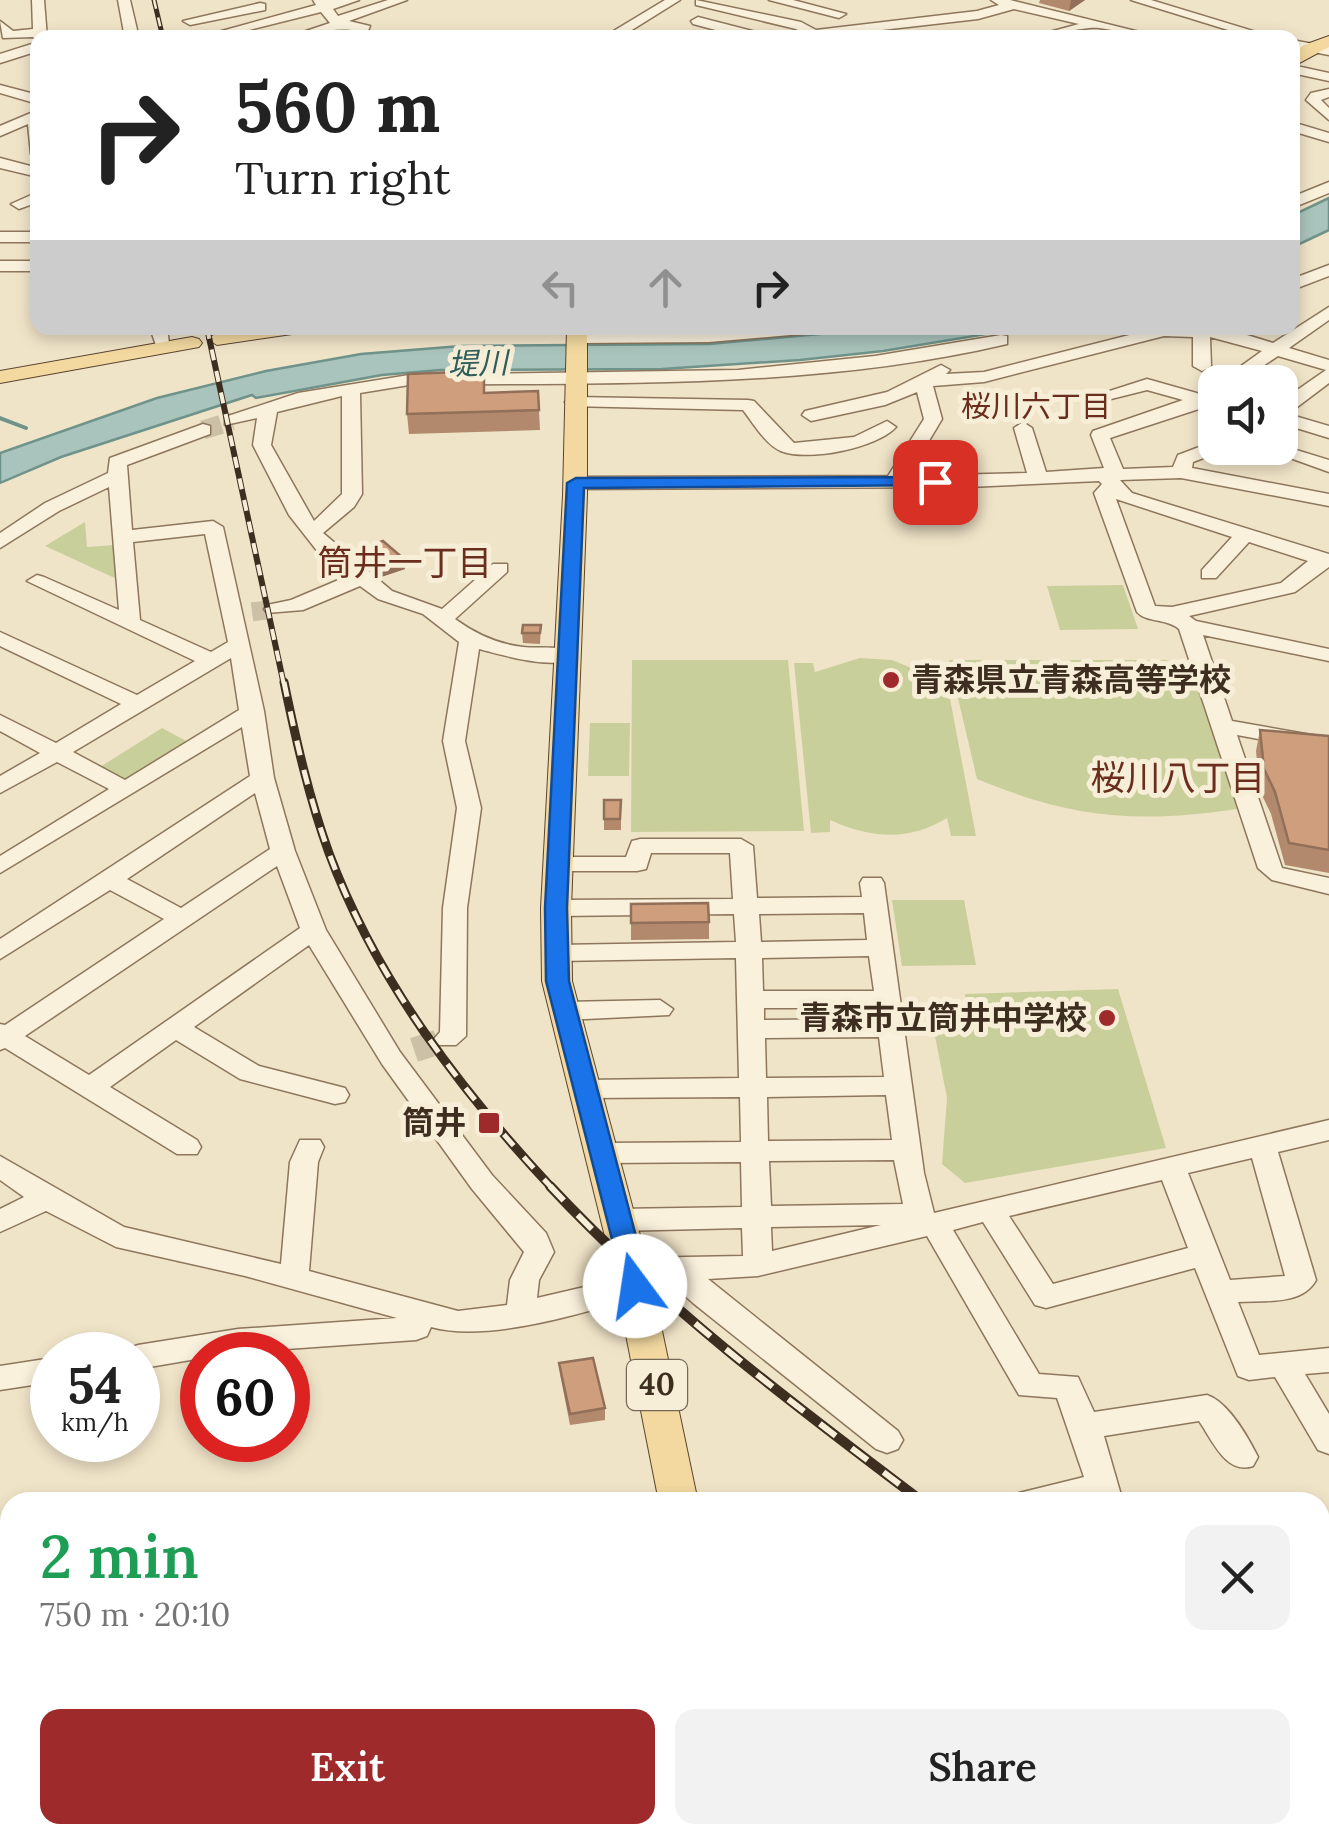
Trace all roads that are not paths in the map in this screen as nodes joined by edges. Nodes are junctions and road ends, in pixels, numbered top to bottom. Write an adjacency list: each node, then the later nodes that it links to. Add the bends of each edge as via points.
1 (38, 0): 25 (street)
2 (124, 0): 26 (street)
3 (235, 0): 21 (street, via 188,10)
4 (294, 0): 21 (street)
5 (353, 0): 13 (street)
6 (401, 0): 22 (street)
7 (419, 0): 31 (street)
8 (674, 0): 32 (street)
9 (775, 0): 16 (street)
10 (994, 0): 14 (street)
11 (1136, 0): 15 (street); 24 (street)
12 (702, 1): 19 (street); 35 (street)
13 (322, 4): 22 (street); 28 (street)
14 (1014, 4): 17 (street); 24 (street)
15 (1183, 13): 39 (street); 40 (street)
16 (839, 14)
17 (986, 14): 18 (street); 20 (street)
18 (968, 16): 36 (street); 37 (street)
19 (698, 21): 33 (street); 34 (street)
20 (1016, 21)
21 (190, 22): 27 (street)
22 (338, 23): 29 (street); 30 (street)
23 (0, 24): 41 (street, via 8,35)
24 (1097, 29): 38 (street)
25 (40, 30)
26 (130, 30)
27 (194, 30)
28 (232, 30)
29 (316, 30)
30 (354, 30)
31 (366, 30)
32 (622, 30)
33 (693, 30)
34 (732, 30)
35 (807, 30)
36 (848, 30)
37 (944, 30)
38 (1125, 30)
39 (1160, 30)
40 (1238, 30)
41 (30, 37)
42 (1329, 41): 44 (main road)
43 (30, 43): 46 (street)
44 (1301, 46): 45 (street)
45 (1329, 51)
46 (1, 58): 47 (street)
47 (30, 66)
48 (1300, 68): 49 (street)
49 (1329, 77)
50 (1329, 93): 52 (street, via 1313,100)
51 (24, 101): 54 (street)
52 (1329, 116)
53 (1300, 129): 55 (street)
54 (0, 132)
55 (1329, 138)
56 (0, 163): 57 (street)
57 (30, 171)
58 (30, 174): 59 (street)
59 (0, 183)
60 (1329, 188): 62 (street)
61 (30, 200): 63 (street)
62 (1300, 200)
63 (18, 204)
64 (30, 237): 65 (street)
65 (0, 238)
66 (0, 266): 67 (street)
67 (30, 266)
68 (1329, 270): 69 (street)
69 (1300, 282)
70 (1300, 301): 71 (street)
71 (1329, 310): 72 (street)
72 (1300, 332)
73 (241, 335): 81 (main road)
74 (578, 335): 75 (street); 92 (main road, 40)
75 (728, 335)
76 (1152, 335): 91 (street, via 994,374)
77 (1202, 335): 86 (street)
78 (1220, 335): 85 (street)
79 (1296, 335): 85 (street)
80 (162, 337): 83 (main road); 90 (main road)
81 (217, 339)
82 (1000, 340): 84 (street)
83 (192, 343)
84 (979, 344): 91 (street); 92 (street, via 765,372)
85 (1276, 350): 87 (street); 88 (street)
86 (1202, 365)
87 (1254, 365)
88 (1329, 366)
89 (1329, 376): 94 (street)
90 (0, 377)
91 (926, 382): 101 (street, via 891,400); 115 (street, via 933,420)
92 (576, 385): 93 (street, via 464,377); 104 (street, via 748,405 793,449 860,440); 116 (main road, 40)
93 (350, 388): 100 (street); 118 (street, via 352,494)
94 (1307, 392): 97 (street); 98 (street)
95 (1198, 395): 96 (street, via 1150,384)
96 (1103, 396)
97 (1329, 398)
98 (1298, 399)
99 (1198, 402): 114 (street, via 1100,435)
100 (268, 408): 102 (street); 118 (street, via 262,445)
101 (811, 415)
102 (232, 421)
103 (1298, 421): 107 (street)
104 (887, 426)
105 (1023, 428): 113 (street)
106 (203, 430): 112 (street, via 129,455 117,462)
107 (1329, 432)
108 (1198, 454): 111 (street, via 1184,459)
109 (1298, 456): 110 (street)
110 (1329, 466)
111 (1180, 472): 114 (street); 117 (street)
112 (116, 477): 120 (street); 121 (street, via 52,507)
113 (1040, 478): 114 (street); 115 (street)
114 (1110, 478): 119 (street, via 1125,498); 129 (street, via 1104,494 1143,611)
115 (894, 482): 116 (street)
116 (576, 483): 135 (main road, 40)
117 (1329, 500)
118 (312, 532): 125 (street)
119 (1245, 535): 122 (street); 124 (street)
120 (126, 537): 127 (street, via 213,526); 130 (street)
121 (0, 542)
122 (1325, 560): 129 (street, via 1288,588)
123 (500, 568): 128 (street)
124 (1209, 574)
125 (364, 577): 127 (street, via 296,606); 128 (street, via 385,596)
126 (37, 581): 130 (street)
127 (252, 612): 133 (street)
128 (443, 619): 132 (street)
129 (1180, 620): 134 (street); 140 (street)
130 (130, 623): 136 (street)
131 (0, 638): 137 (street)
132 (470, 640): 135 (street); 167 (street, via 454,741 469,808 456,908 454,1036)
133 (239, 644): 136 (street); 138 (street)
134 (1329, 655)
135 (567, 656): 147 (main road, 40)
136 (211, 660): 137 (street)
137 (136, 703): 142 (street)
138 (253, 711): 143 (street); 145 (street)
139 (0, 722): 142 (street)
140 (1222, 726): 141 (street); 150 (street, via 1276,872)
141 (1329, 745)
142 (58, 752): 144 (street); 145 (street)
143 (262, 778): 146 (street); 149 (street)
144 (0, 786)
145 (125, 789): 148 (street)
146 (283, 851): 153 (street); 154 (street)
147 (558, 864): 151 (street, via 636,864 640,846 738,844); 152 (main road, 40)
148 (0, 866)
149 (109, 879): 153 (street); 155 (street)
150 (1329, 886)
151 (746, 907): 152 (street); 156 (street, via 873,894); 157 (street)
152 (556, 908): 158 (main road, 40)
153 (182, 918): 166 (street)
154 (313, 930): 163 (street); 195 (street, via 403,1054 482,1182 536,1240 539,1252 520,1290)
155 (5, 940)
156 (881, 948): 157 (street); 159 (street)
157 (749, 950): 158 (street); 160 (street)
158 (557, 953): 162 (main road, 40)
159 (888, 999): 160 (street); 164 (street)
160 (750, 1000): 165 (street)
161 (660, 1009): 162 (street)
162 (564, 1011): 171 (main road, 40)
163 (176, 1028): 170 (street); 172 (street, via 250,1073)
164 (892, 1028): 165 (street); 169 (street)
165 (752, 1029): 168 (street)
166 (2, 1037): 170 (street)
167 (447, 1039)
168 (753, 1086): 169 (street); 171 (street); 177 (street)
169 (899, 1086): 178 (street)
170 (90, 1088): 176 (street)
171 (584, 1089): 179 (main road, 40)
172 (336, 1095)
173 (1329, 1130): 175 (street)
174 (310, 1147): 192 (street)
175 (1263, 1147): 181 (street); 193 (street, via 1301,1280 1293,1288)
176 (187, 1148)
177 (754, 1150): 178 (street); 179 (street); 184 (street)
178 (908, 1150): 187 (street)
179 (602, 1152): 185 (main road, 40)
180 (0, 1166): 182 (street)
181 (1172, 1169): 183 (street); 188 (street)
182 (47, 1199): 186 (street); 192 (street, via 116,1236)
183 (990, 1210): 187 (street); 188 (street, via 1046,1297)
184 (755, 1216): 185 (street); 187 (street); 189 (street)
185 (618, 1220): 191 (main road, 40)
186 (0, 1221)
187 (925, 1221): 189 (street); 201 (street, via 1030,1386 1067,1386)
188 (1203, 1255): 193 (street)
189 (758, 1265): 190 (street)
190 (690, 1267): 191 (street); 202 (street, via 704,1296)
191 (633, 1278): 195 (street); 205 (main road, 40)
192 (294, 1279): 194 (street)
193 (1218, 1292): 198 (street, via 1249,1368)
194 (422, 1312): 195 (street, via 466,1324); 196 (street, via 416,1328)
195 (523, 1312)
196 (160, 1353)
197 (1329, 1360): 198 (street)
198 (1284, 1366): 203 (street)
199 (30, 1373): 200 (street)
200 (0, 1378)
201 (1084, 1426): 204 (street, via 1207,1407); 206 (street)
202 (887, 1440)
203 (1329, 1442)
204 (1242, 1458)
205 (676, 1492)
206 (1103, 1492)

